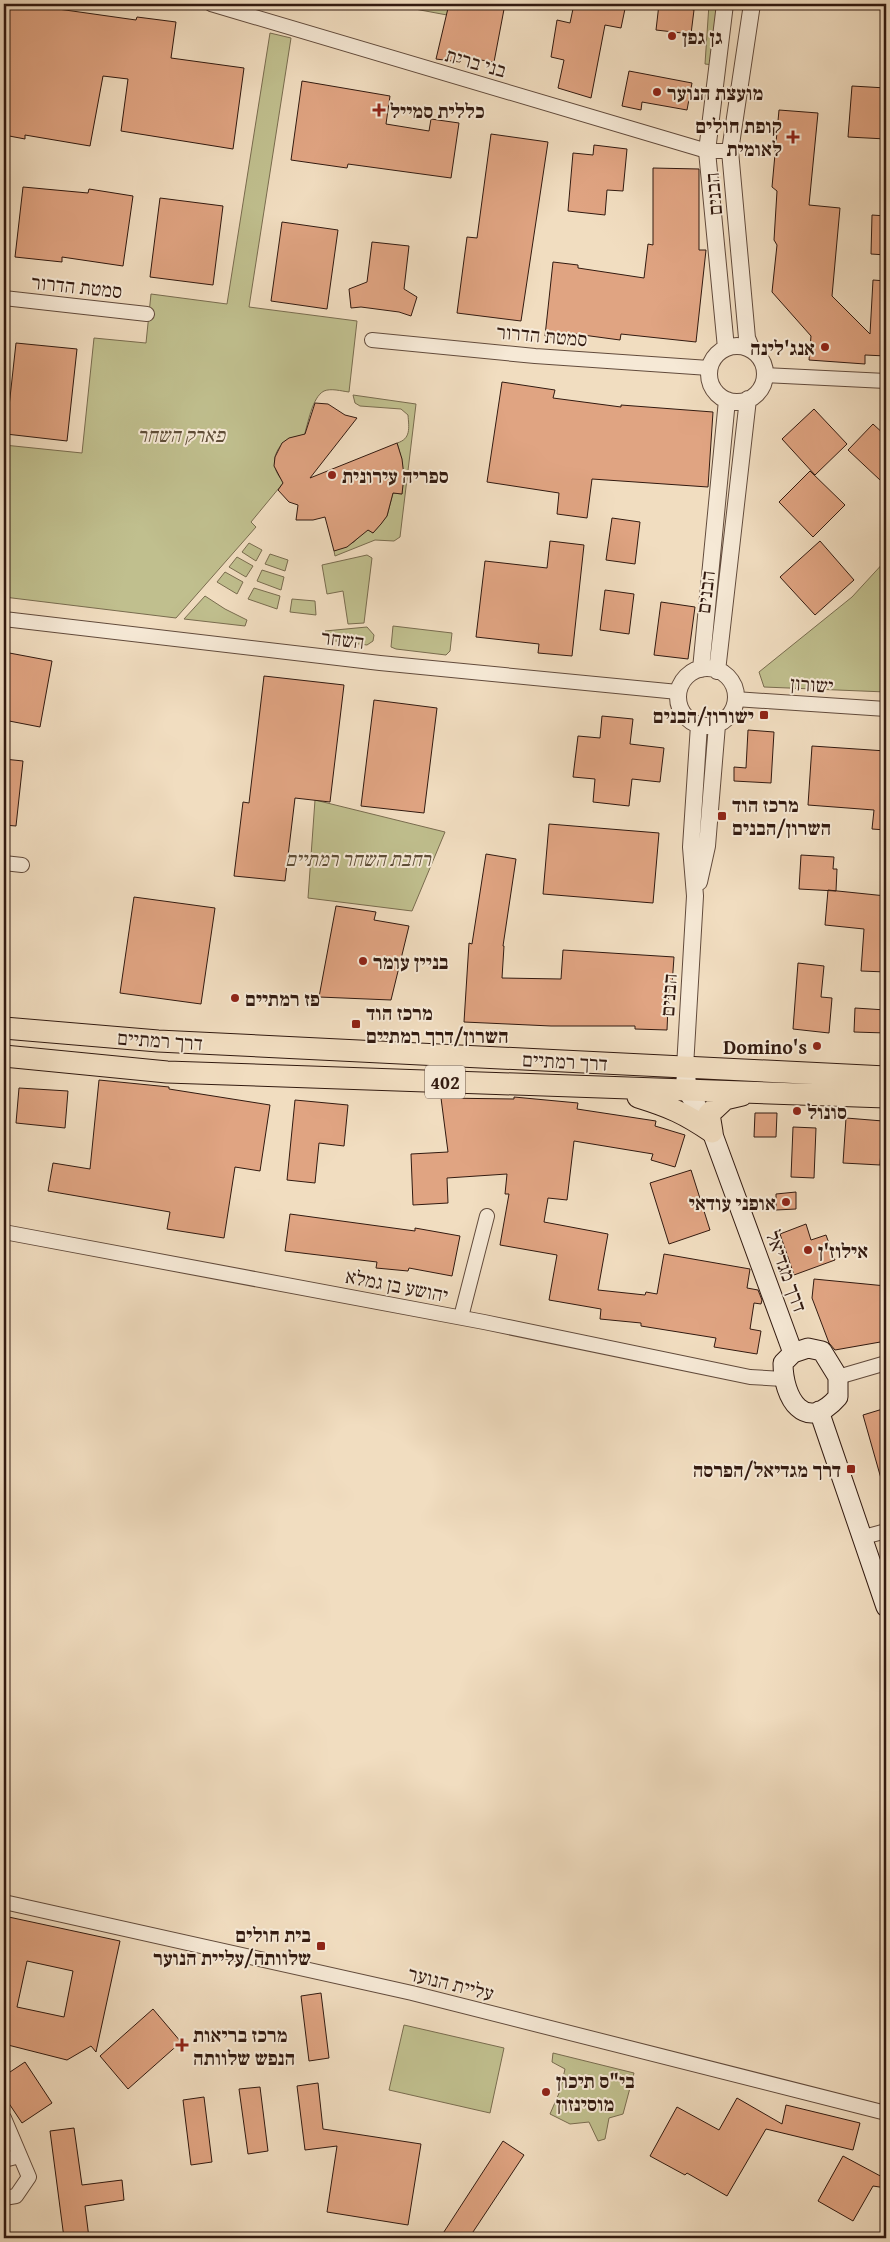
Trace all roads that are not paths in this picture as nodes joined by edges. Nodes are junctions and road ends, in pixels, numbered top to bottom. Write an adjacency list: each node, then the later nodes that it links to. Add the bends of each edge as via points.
1 (211, 4): 4 (street, בני ברית)
2 (725, 4): 4 (street, הבנים)
3 (752, 4): 5 (street, הבנים)
4 (707, 151): 5 (street, בני ברית); 9 (street, הבנים)
5 (730, 151): 10 (street, הבנים, via 747,338)
6 (4, 298): 7 (street, סמטת הדרור)
7 (147, 314)
8 (372, 340): 11 (street, סמטת הדרור)
9 (726, 348): 10 (street, via 743,346); 11 (street, via 718,353)
10 (752, 350): 12 (street, via 761,361)
11 (709, 368): 15 (street, via 712,387)
12 (764, 375): 13 (street); 14 (street, via 760,389)
13 (886, 381)
14 (748, 399): 15 (street); 17 (street, הבנים)
15 (727, 400): 17 (street, הבנים)
16 (4, 619): 18 (street, השחר, via 370,662)
17 (709, 670): 18 (street, via 686,677); 19 (street, via 726,675 736,689)
18 (678, 692): 21 (street, via 681,712)
19 (735, 699): 20 (street, ישורון); 22 (street, via 730,715)
20 (886, 709)
21 (698, 725): 22 (street); 25 (street, הבנים, via 691,847)
22 (717, 725): 25 (street, הבנים, via 707,846)
23 (4, 863): 24 (street)
24 (22, 865)
25 (695, 896): 28 (street, הבנים)
26 (4, 1028): 28 (main road, דרך רמתיים / 402, via 158,1041)
27 (4, 1056): 30 (main road, דרך רמתיים / 402, via 167,1072)
28 (685, 1068): 29 (main road, דרך רמתיים / 402); 31 (main road, דרך מגדיאל)
29 (886, 1077)
30 (608, 1087): 31 (main road, דרך רמתיים / 402); 34 (main road, via 665,1104)
31 (687, 1090): 32 (main road, דרך רמתיים / 402); 34 (main road, דרך מגדיאל)
32 (749, 1093): 33 (main road, דרך רמתיים / 402); 34 (main road, via 725,1099 709,1114)
33 (886, 1097)
34 (712, 1132): 38 (main road, דרך מגדיאל)
35 (487, 1216): 37 (street)
36 (4, 1232): 37 (street, יהושע בן גמלא)
37 (461, 1317): 41 (street, יהושע בן גמלא, via 750,1377)
38 (793, 1353): 40 (main road, via 808,1348 822,1351); 41 (main road, via 783,1363)
39 (886, 1363): 40 (street)
40 (838, 1377): 42 (main road, via 838,1397 828,1408)
41 (783, 1379): 42 (main road, via 798,1410 811,1414)
42 (819, 1411): 44 (main road)
43 (886, 1531): 44 (street)
44 (864, 1537): 45 (main road)
45 (886, 1607)
46 (4, 1902): 47 (street, עליית הנוער, via 412,1993)
47 (886, 2113)
48 (4, 2118): 49 (street)
49 (20, 2156): 50 (street); 51 (street, via 29,2177 16,2196)
50 (4, 2160)
51 (4, 2198)

